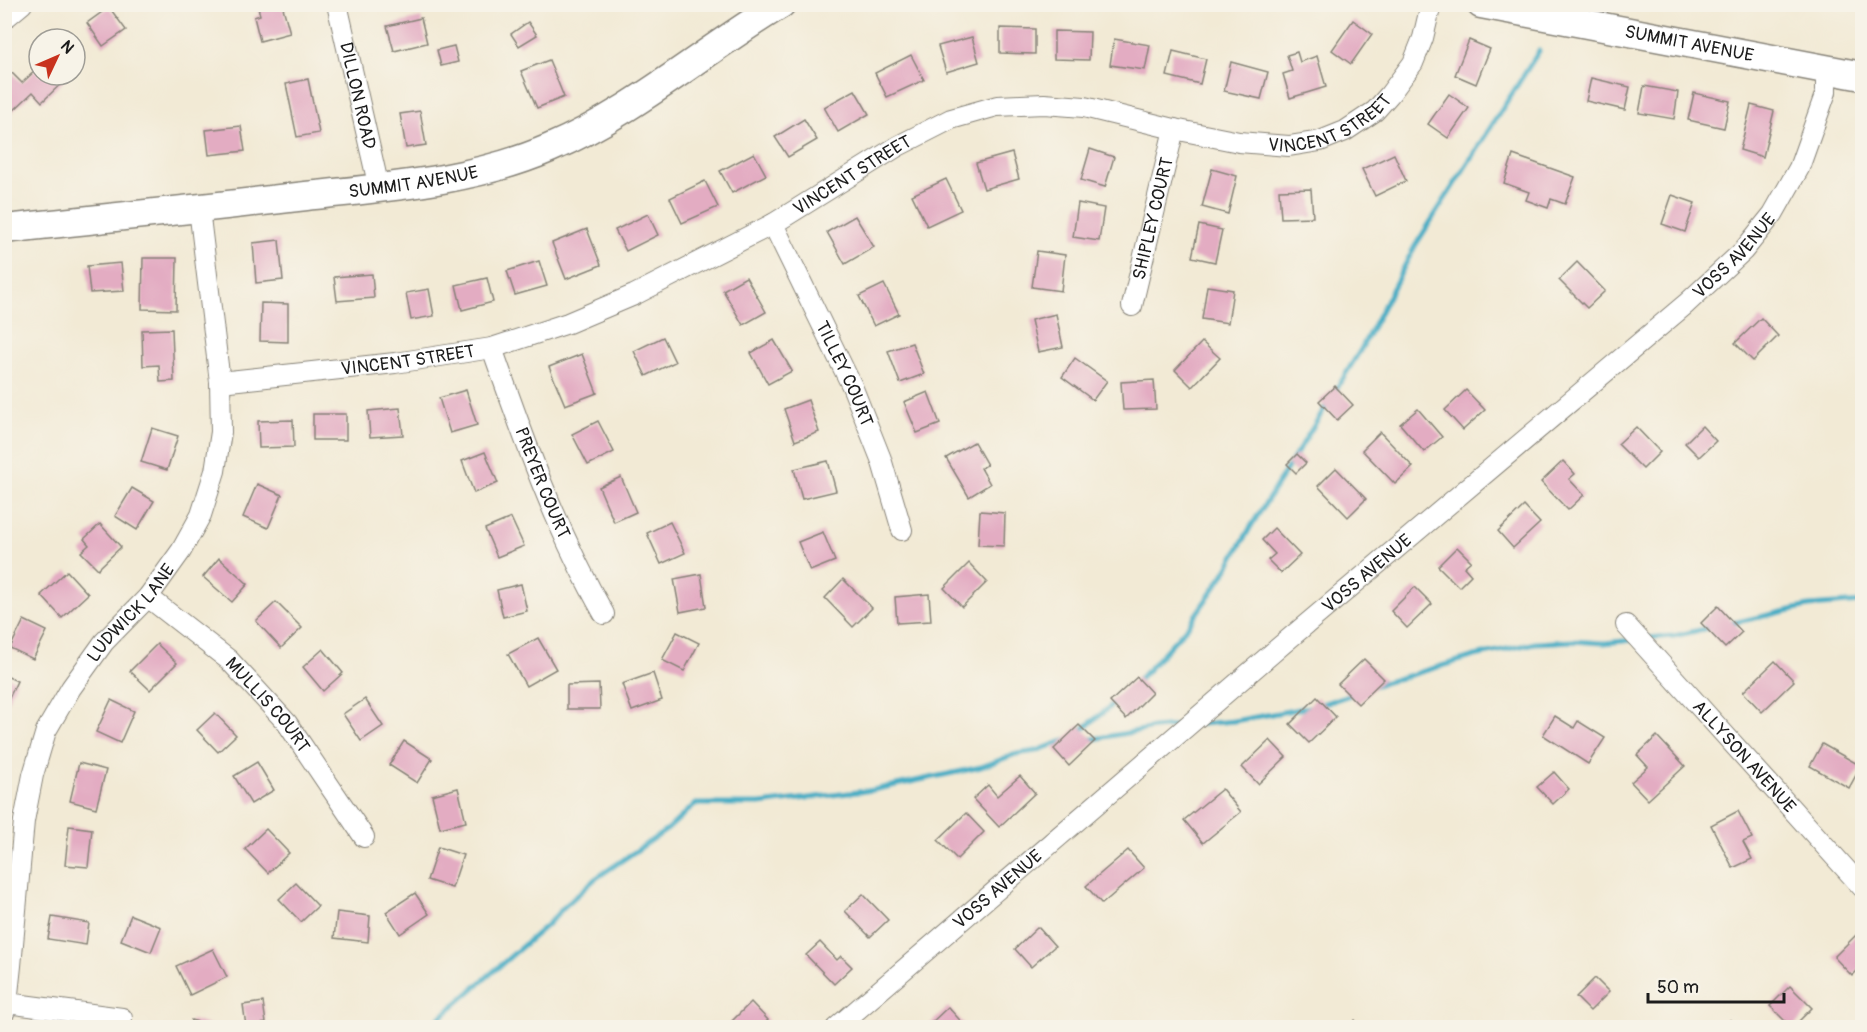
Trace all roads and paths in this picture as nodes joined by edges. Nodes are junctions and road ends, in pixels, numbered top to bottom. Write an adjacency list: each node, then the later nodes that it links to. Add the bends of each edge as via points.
1 (22, 4): 6 (street)
2 (338, 4): 10 (street, DILLON ROAD)
3 (780, 4): 10 (main road, SUMMIT AVENUE, via 648,94 549,148 457,177)
4 (1431, 4): 9 (street, VINCENT STREET, via 1413,63 1375,111 1345,131 1320,141 1289,146 1239,142)
5 (1481, 4): 7 (main road, SUMMIT AVENUE)
6 (4, 19)
7 (1826, 70): 8 (main road, SUMMIT AVENUE); 25 (street, VOSS AVENUE, via 1826,92 1800,168 1773,214 1743,251 1686,304)
8 (1863, 76)
9 (1174, 129): 12 (street, VINCENT STREET, via 1084,106 997,106 951,119 898,146); 14 (street, SHIPLEY COURT)
10 (379, 188): 11 (main road, SUMMIT AVENUE)
11 (199, 209): 13 (main road, SUMMIT AVENUE); 16 (street, LUDWICK LANE)
12 (773, 224): 15 (street, VINCENT STREET, via 634,295 568,323); 17 (street, TILLEY COURT, via 852,386 881,459)
13 (4, 229)
14 (1132, 306)
15 (492, 348): 16 (street, VINCENT STREET, via 395,363); 19 (street, PREYER COURT, via 535,469 581,573)
16 (220, 381): 18 (street, LUDWICK LANE, via 221,432 215,471 201,515)
17 (902, 531)
18 (148, 597): 21 (street, MULLIS COURT, via 229,660 287,723); 23 (street, LUDWICK LANE, via 104,642 46,731 24,821)
19 (604, 614)
20 (1626, 625): 22 (street, ALLYSON AVENUE)
21 (364, 837)
22 (1863, 887)
23 (6, 1008): 24 (street)
24 (122, 1018)
25 (836, 1028)

